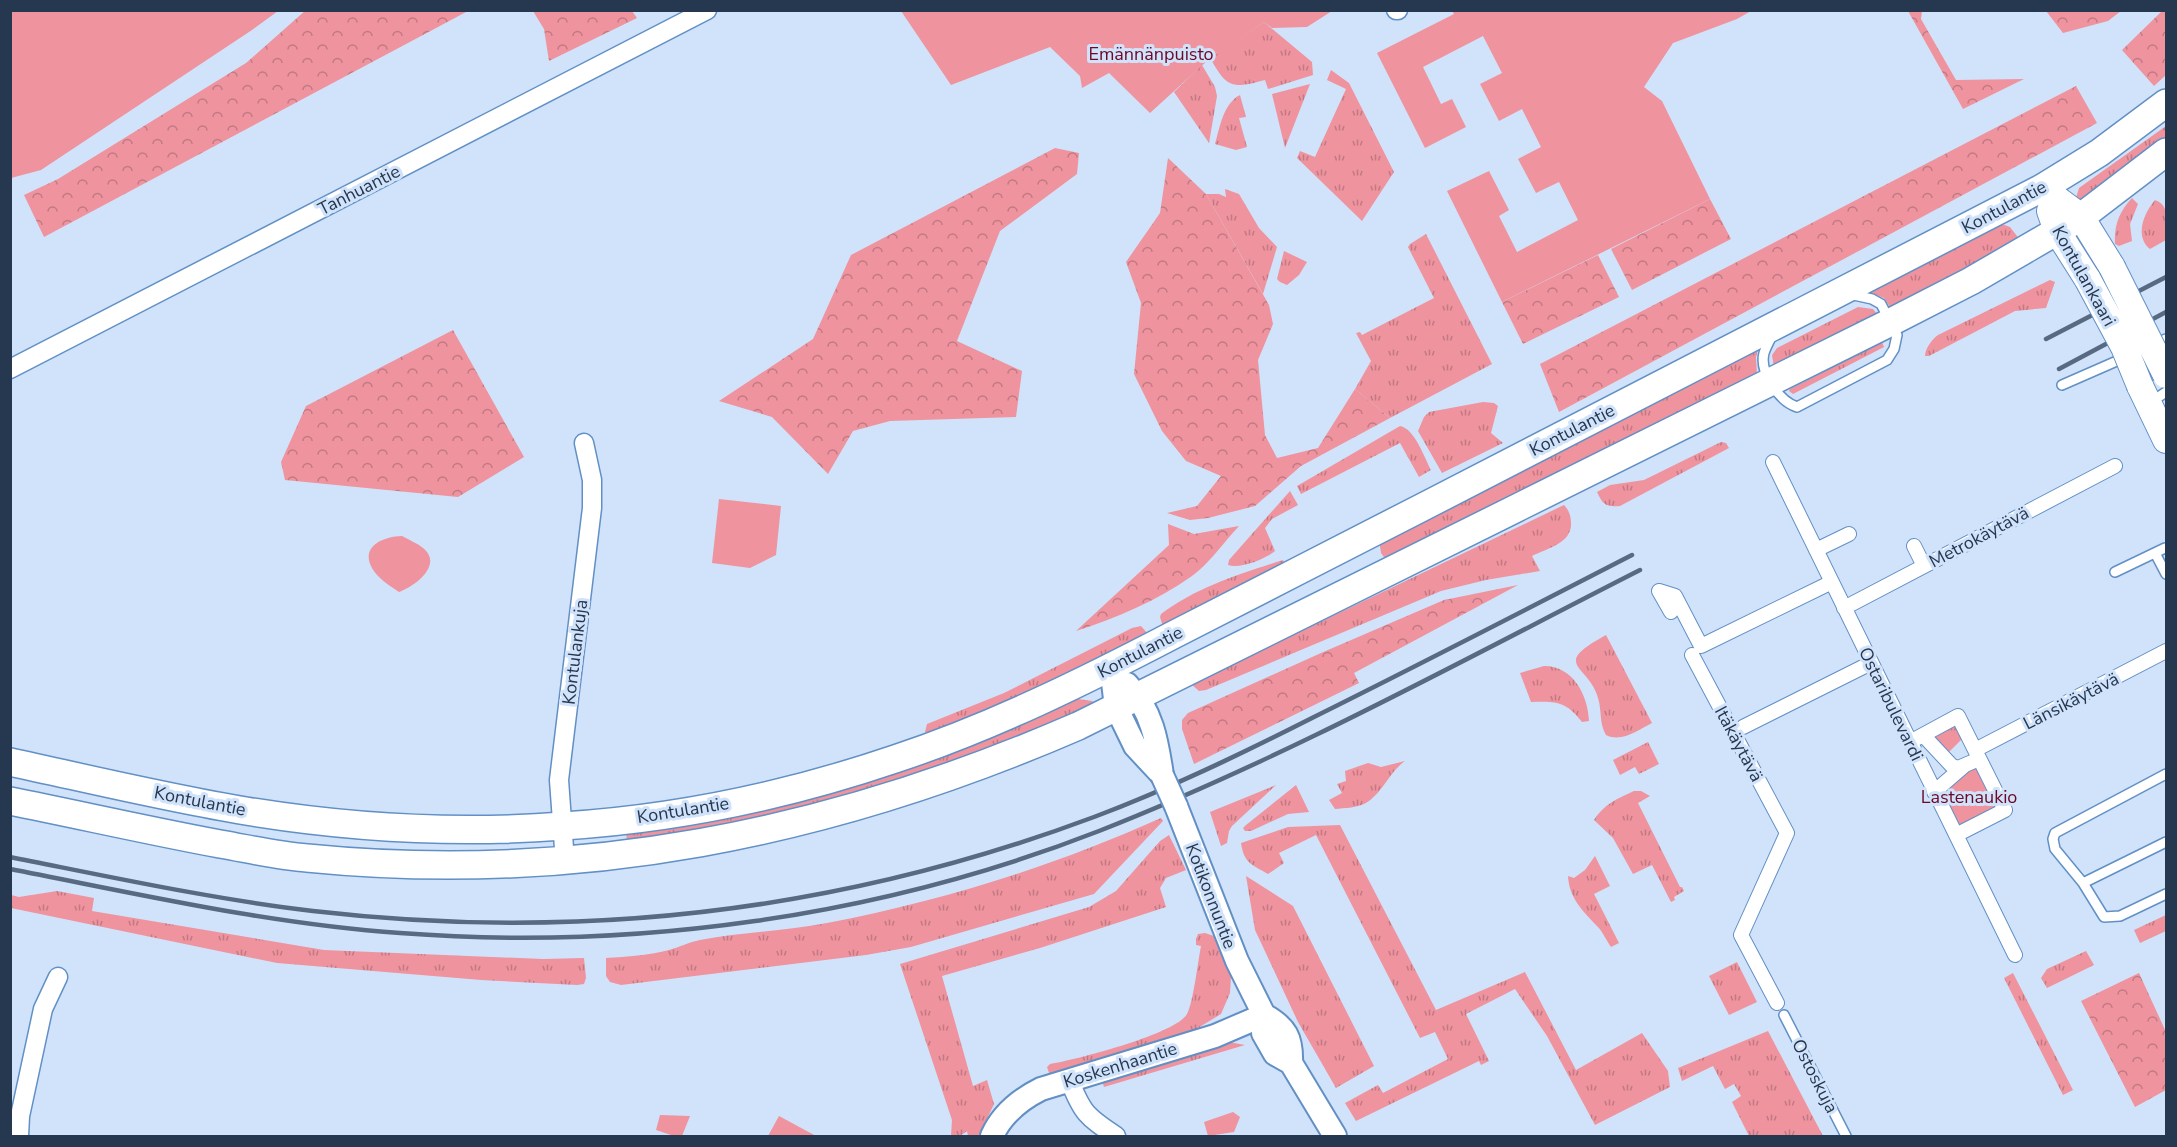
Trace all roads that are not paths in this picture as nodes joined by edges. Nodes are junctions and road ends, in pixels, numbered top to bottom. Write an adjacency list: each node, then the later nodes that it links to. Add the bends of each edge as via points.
1 (707, 10): 13 (street, Tanhuantie)
2 (2166, 103): 4 (main road, Kontulantie)
3 (2166, 152): 5 (main road, Kontulantie)
4 (2042, 188): 5 (main road, Kontulankaari); 6 (main road, Kontulankaari); 7 (main road, Kontulantie)
5 (2081, 217): 6 (main road, Kontulantie); 14 (main road, Kontulankaari, bridge)
6 (2057, 231): 8 (main road, Kontulantie); 17 (main road, Kontulankaari, bridge)
7 (1839, 292): 8 (lane, via 1877,301); 9 (main road, Kontulantie)
8 (1891, 322): 15 (main road, Kontulantie)
9 (1777, 324): 15 (lane, via 1764,353); 36 (main road, Kontulantie)
10 (2166, 339): 11 (lane)
11 (2144, 349)
12 (2133, 353): 16 (lane)
13 (10, 369)
14 (2166, 375)
15 (1770, 381): 37 (main road, Kontulantie)
16 (2062, 385)
17 (2152, 394): 18 (main road, Kontulankaari)
18 (2166, 440)
19 (584, 443): 47 (street, Kontulankuja, via 592,480 592,508 559,780)
20 (1773, 462): 25 (street, Ostaribulevardi, via 1789,485)
21 (2115, 466): 27 (street, Metrokäytävä)
22 (1849, 534): 25 (street)
23 (1914, 546): 27 (street)
24 (2165, 548): 26 (lane)
25 (1816, 550): 30 (street, Ostaribulevardi)
26 (2155, 553): 28 (lane); 29 (lane)
27 (1924, 566): 31 (street, Metrokäytävä)
28 (2115, 572)
29 (2166, 574)
30 (1832, 582): 31 (street, Ostaribulevardi); 32 (street, via 1701,646 1675,596 1659,591)
31 (1844, 608): 35 (street, Ostaribulevardi)
32 (1671, 612)
33 (2166, 651): 41 (street, Länsikäytävä)
34 (1692, 655): 55 (street, Itäkäytävä, via 1760,790 1787,833 1742,935)
35 (1871, 663): 38 (street); 40 (street, Ostaribulevardi)
36 (1111, 666): 37 (street, Kotikonnuntie); 47 (main road, Kontulantie, via 959,735 836,777 710,807)
37 (1127, 701): 50 (main road, Kontulantie, via 1004,757 853,808 723,839); 56 (street, Kotikonnuntie, bridge, via 1135,746 1162,775 1237,961)
38 (1743, 727)
39 (1923, 735): 40 (street); 41 (street, via 1958,716); 43 (street, via 1952,766)
40 (1910, 742): 45 (street, Ostaribulevardi)
41 (1977, 754): 43 (street, Länsikäytävä); 48 (street, via 2008,810)
42 (10, 762): 47 (main road, Kontulantie, via 190,800 299,818 414,828)
43 (1964, 766): 45 (street, Länsikäytävä)
44 (2166, 774): 51 (lane, via 2055,833 2055,849)
45 (1934, 792): 48 (street, Ostaribulevardi)
46 (10, 801): 50 (main road, Kontulantie, via 303,858 418,866)
47 (561, 826): 50 (street, Kontulankuja)
48 (1956, 835): 53 (street, Ostaribulevardi)
49 (2166, 842): 51 (lane)
50 (565, 862)
51 (2083, 883): 52 (lane, via 2104,917 2120,916)
52 (2166, 894)
53 (2015, 955)
54 (58, 977): 58 (street, via 43,1009)
55 (1781, 1009): 62 (lane, Ostoskuja)
56 (1264, 1015): 57 (street, Koskenhaantie, via 1215,1036); 61 (street, Kotikonnuntie, via 1263,1033 1275,1054 1291,1063)
57 (1069, 1079): 59 (street, Koskenhaantie, via 1022,1099 997,1125); 60 (street, via 1084,1112)
58 (18, 1137)
59 (992, 1137)
60 (1116, 1137)
61 (1335, 1137)
62 (1846, 1137)

